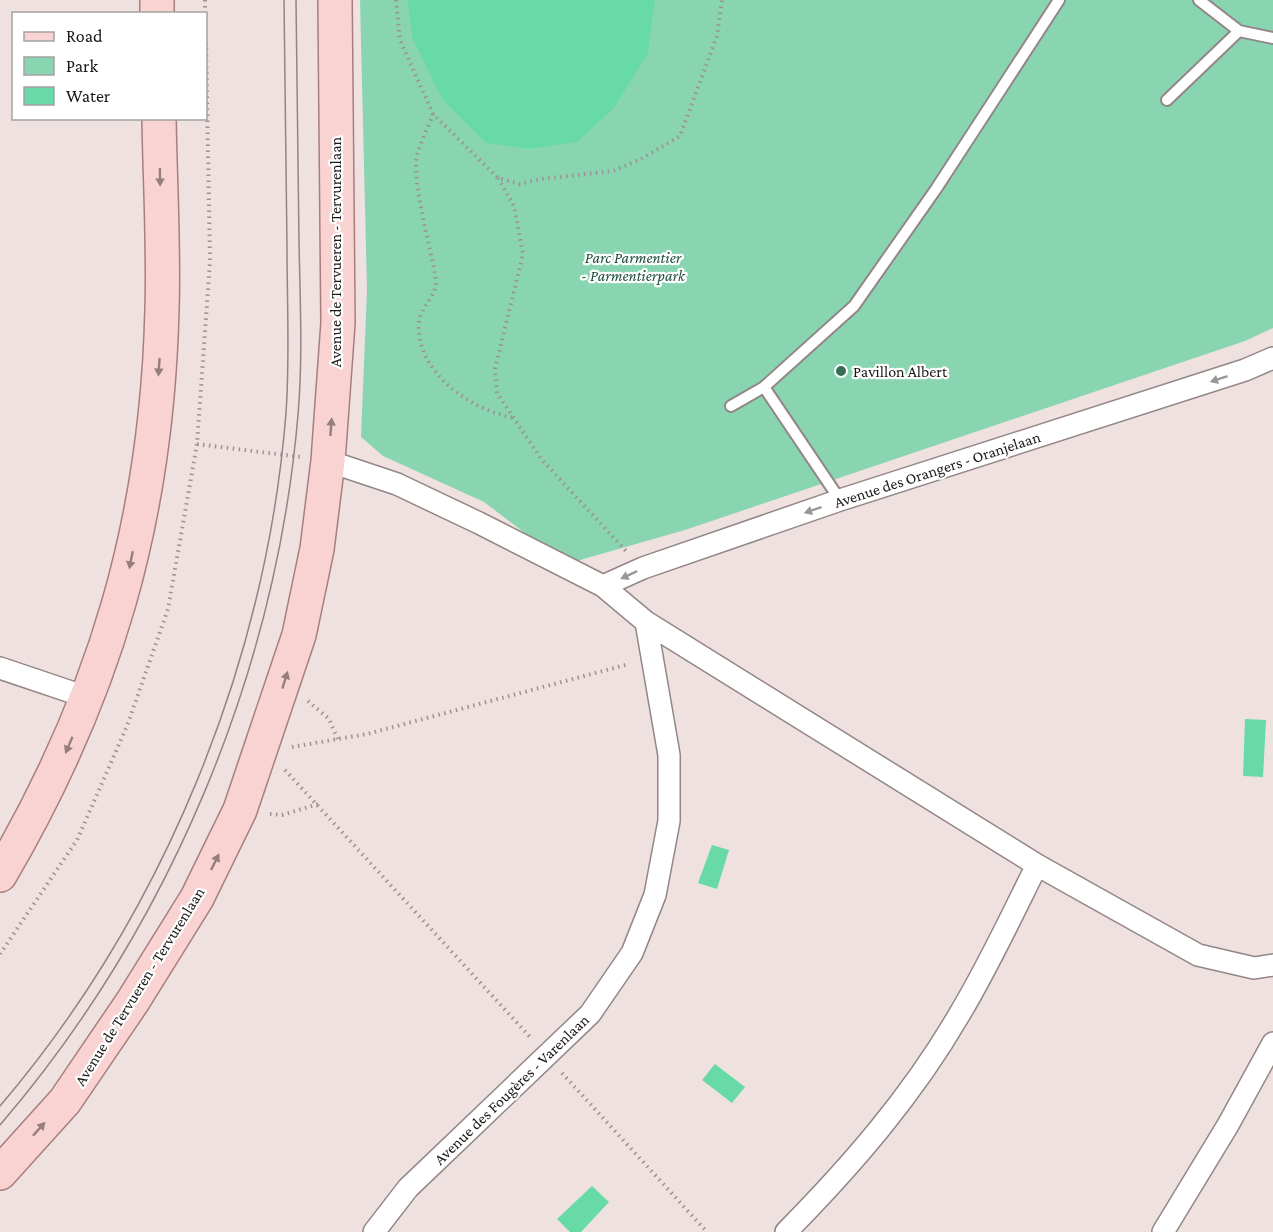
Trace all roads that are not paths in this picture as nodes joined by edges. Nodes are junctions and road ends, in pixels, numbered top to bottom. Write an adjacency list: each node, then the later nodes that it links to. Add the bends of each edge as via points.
1 (335, 0): 11 (main road, Avenue de Tervueren - Tervurenlaan, one-way to 1, via 338,323)
2 (1059, 0): 9 (lane, via 936,189 854,306)
3 (1199, 0): 4 (lane)
4 (1239, 31): 5 (lane); 6 (lane)
5 (1273, 38)
6 (1167, 100)
7 (159, 120): 16 (main road, one-way to 16, via 162,309 156,402 145,491 127,581)
8 (1273, 358): 12 (street, Avenue des Orangers - Oranjelaan, one-way to 12)
9 (764, 387): 10 (lane); 12 (lane)
10 (731, 406)
11 (328, 461): 13 (street, via 398,484); 21 (main road, Avenue de Tervueren - Tervurenlaan, one-way to 11, via 65,1101 133,1001 197,898 240,810 299,634 317,549)
12 (840, 500): 13 (street, Avenue des Orangers - Oranjelaan, one-way to 13, via 643,568)
13 (603, 586): 14 (street)
14 (646, 622): 17 (street); 22 (street, Avenue des Fougères - Varenlaan, via 669,755 669,821 655,895 632,953 590,1014 408,1188)
15 (0, 668): 16 (street)
16 (89, 698): 18 (main road, one-way to 18, via 60,763)
17 (1038, 866): 19 (street, via 1198,955 1254,968); 23 (street, via 959,1016 903,1099 842,1175)
18 (0, 875)
19 (1273, 965)
20 (1273, 1042): 24 (street)
21 (0, 1173)
22 (374, 1232)
23 (786, 1232)
24 (1163, 1232)

